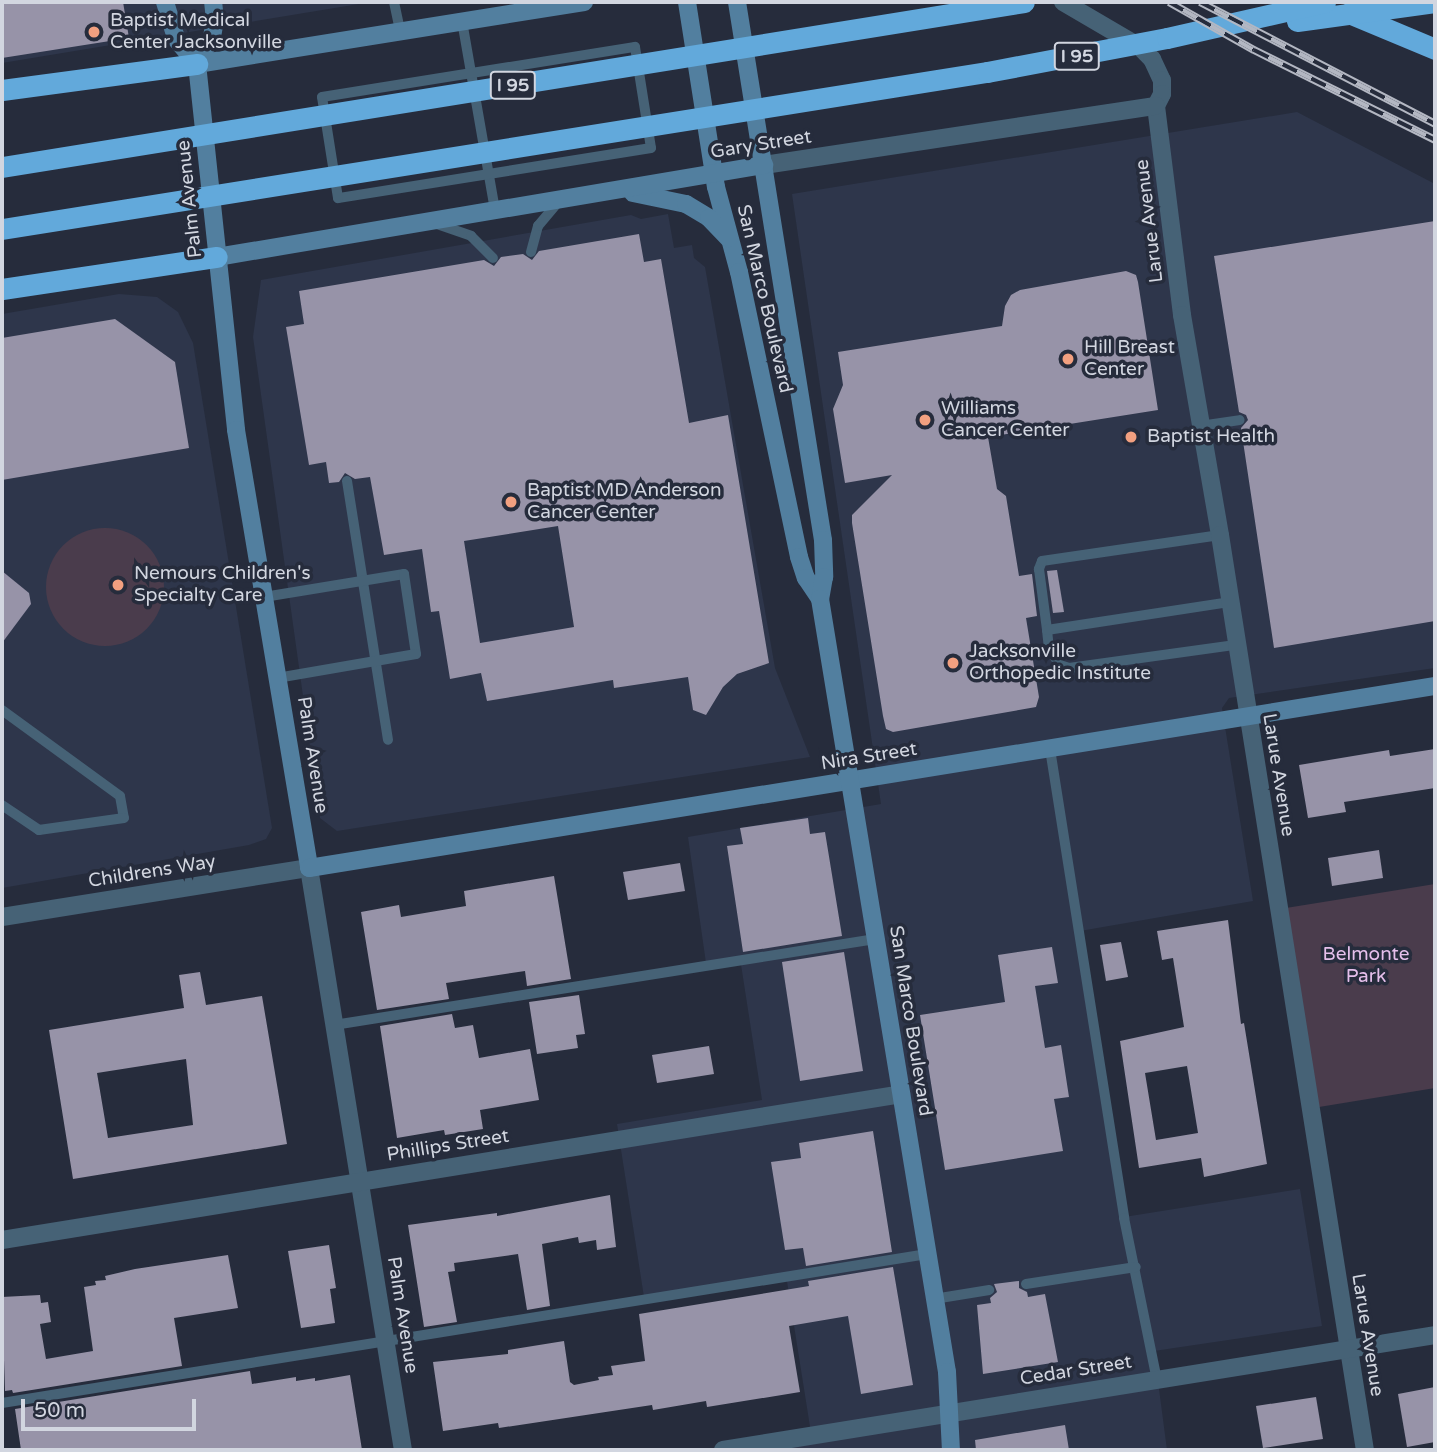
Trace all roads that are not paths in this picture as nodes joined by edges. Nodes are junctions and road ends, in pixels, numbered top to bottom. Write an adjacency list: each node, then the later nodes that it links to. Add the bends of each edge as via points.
1 (165, 2): 16 (main road, via 176,39)
2 (213, 2): 16 (main road, via 212,37)
3 (394, 2): 13 (lane)
4 (579, 2): 12 (main road)
5 (687, 2): 23 (main road, San Marco Boulevard)
6 (737, 2): 20 (main road, San Marco Boulevard)
7 (1024, 2): 21 (highway, I 95)
8 (1063, 2): 19 (street, via 1140,47 1152,59 1162,80)
9 (1325, 2): 14 (highway, I 95); 15 (highway)
10 (1417, 2): 11 (highway)
11 (1435, 5): 14 (highway)
12 (462, 21): 13 (main road); 17 (lane)
13 (400, 31): 16 (main road)
14 (1167, 38): 28 (highway, I 95, via 988,72)
15 (1435, 49)
16 (197, 64): 18 (highway); 31 (main road, Palm Avenue)
17 (471, 73): 22 (lane); 22 (lane, via 322,97 338,198); 22 (lane, via 635,47 651,148)
18 (2, 90)
19 (1156, 106): 20 (street, Gary Street); 35 (street, Larue Avenue)
20 (764, 165): 23 (main road, Gary Street); 40 (main road, San Marco Boulevard, via 823,540)
21 (2, 167)
22 (489, 174): 26 (lane)
23 (713, 174): 24 (main road, Gary Street); 29 (main road, San Marco Boulevard)
24 (612, 191): 25 (main road, Gary Street); 29 (main road, via 687,204 709,218)
25 (560, 199): 26 (main road, Gary Street); 30 (lane, via 538,226)
26 (495, 211): 27 (main road, Gary Street)
27 (427, 222): 31 (main road, Gary Street); 32 (lane, via 471,236)
28 (2, 229)
29 (732, 243): 40 (main road, San Marco Boulevard, via 799,557)
30 (531, 252)
31 (217, 257): 33 (highway); 39 (main road, Palm Avenue, via 236,430)
32 (493, 258)
33 (2, 289)
34 (1240, 420): 35 (lane)
35 (1200, 426): 37 (street, Larue Avenue)
36 (347, 481): 38 (lane)
37 (1220, 535): 41 (street, Larue Avenue); 42 (lane, via 1042,561 1039,569)
38 (363, 582): 39 (lane); 44 (lane); 44 (lane, via 404,574 416,654)
39 (264, 597): 45 (main road, Palm Avenue)
40 (820, 599): 51 (main road, San Marco Boulevard)
41 (1229, 602): 42 (lane); 43 (street, Larue Avenue)
42 (1047, 629): 43 (lane, via 1049,649 1060,665 1069,668)
43 (1235, 645): 48 (street, Larue Avenue)
44 (375, 661): 45 (lane); 49 (lane)
45 (277, 678): 53 (main road, Palm Avenue)
46 (1435, 686): 48 (main road, Nira Street)
47 (2, 710): 52 (lane, via 120,796 124,818 39,830)
48 (1247, 717): 50 (main road, Nira Street); 67 (street, Larue Avenue)
49 (388, 740)
50 (1050, 749): 51 (main road, Nira Street); 61 (lane, via 1124,1217)
51 (849, 781): 53 (main road, Nira Street); 55 (main road, San Marco Boulevard)
52 (2, 805)
53 (309, 868): 54 (street, Childrens Way); 56 (street, Palm Avenue)
54 (2, 917)
55 (875, 939): 56 (lane); 57 (main road, San Marco Boulevard)
56 (334, 1025): 58 (street, Palm Avenue)
57 (901, 1094): 58 (street, Phillips Street); 60 (main road, San Marco Boulevard)
58 (360, 1182): 59 (street, Phillips Street); 66 (street, Palm Avenue)
59 (2, 1240)
60 (927, 1254): 64 (main road, San Marco Boulevard); 66 (lane)
61 (1136, 1268): 62 (lane); 68 (lane)
62 (1026, 1284)
63 (989, 1290): 64 (lane)
64 (934, 1299): 70 (main road, San Marco Boulevard)
65 (1435, 1335): 67 (street, Cedar Street)
66 (385, 1341): 69 (lane); 71 (street, Palm Avenue)
67 (1348, 1349): 68 (street, Cedar Street); 74 (street, Larue Avenue)
68 (1157, 1380): 70 (street, Cedar Street)
69 (2, 1403)
70 (949, 1413): 72 (street, Cedar Street); 73 (main road, San Marco Boulevard)
71 (403, 1450)
72 (723, 1450)
73 (951, 1450)
74 (1365, 1450)

